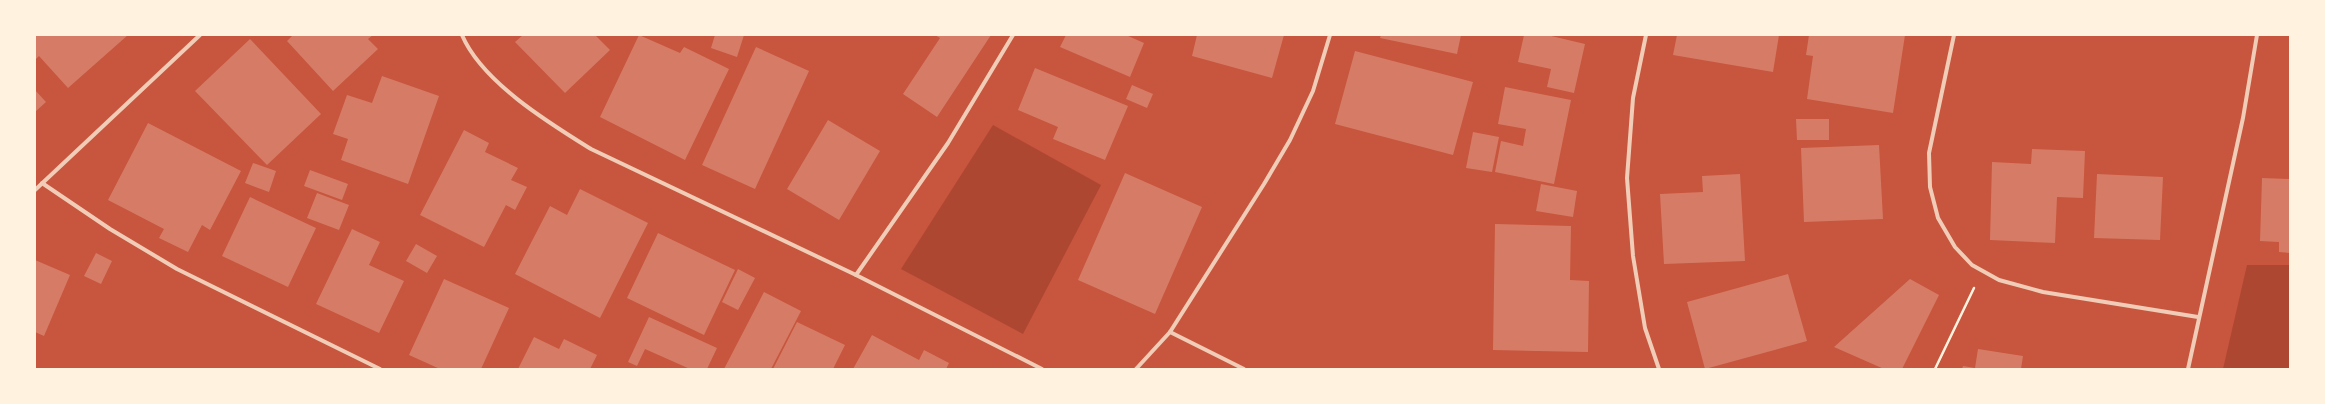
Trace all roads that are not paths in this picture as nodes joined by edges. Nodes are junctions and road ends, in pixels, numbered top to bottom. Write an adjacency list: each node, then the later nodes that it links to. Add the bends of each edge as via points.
1 (200, 35): 8 (street)
2 (462, 35): 10 (street, via 472,54 518,99 591,149)
3 (1013, 35): 10 (street, via 948,143)
4 (1330, 35): 12 (street, via 1312,91 1290,140)
5 (1646, 35): 17 (street, via 1634,98 1627,178 1634,256 1645,328)
6 (1954, 35): 11 (street, via 1929,153 1930,187 1938,218 1955,247 1972,265 1999,280 2044,292)
7 (2257, 35): 11 (street, via 2243,118)
8 (42, 183): 9 (street); 13 (street, via 176,269)
9 (35, 190)
10 (856, 275): 14 (street)
11 (2198, 317): 18 (street)
12 (1170, 332): 15 (street); 16 (street)
13 (380, 369)
14 (1042, 369)
15 (1136, 369)
16 (1244, 369)
17 (1659, 369)
18 (2188, 369)

